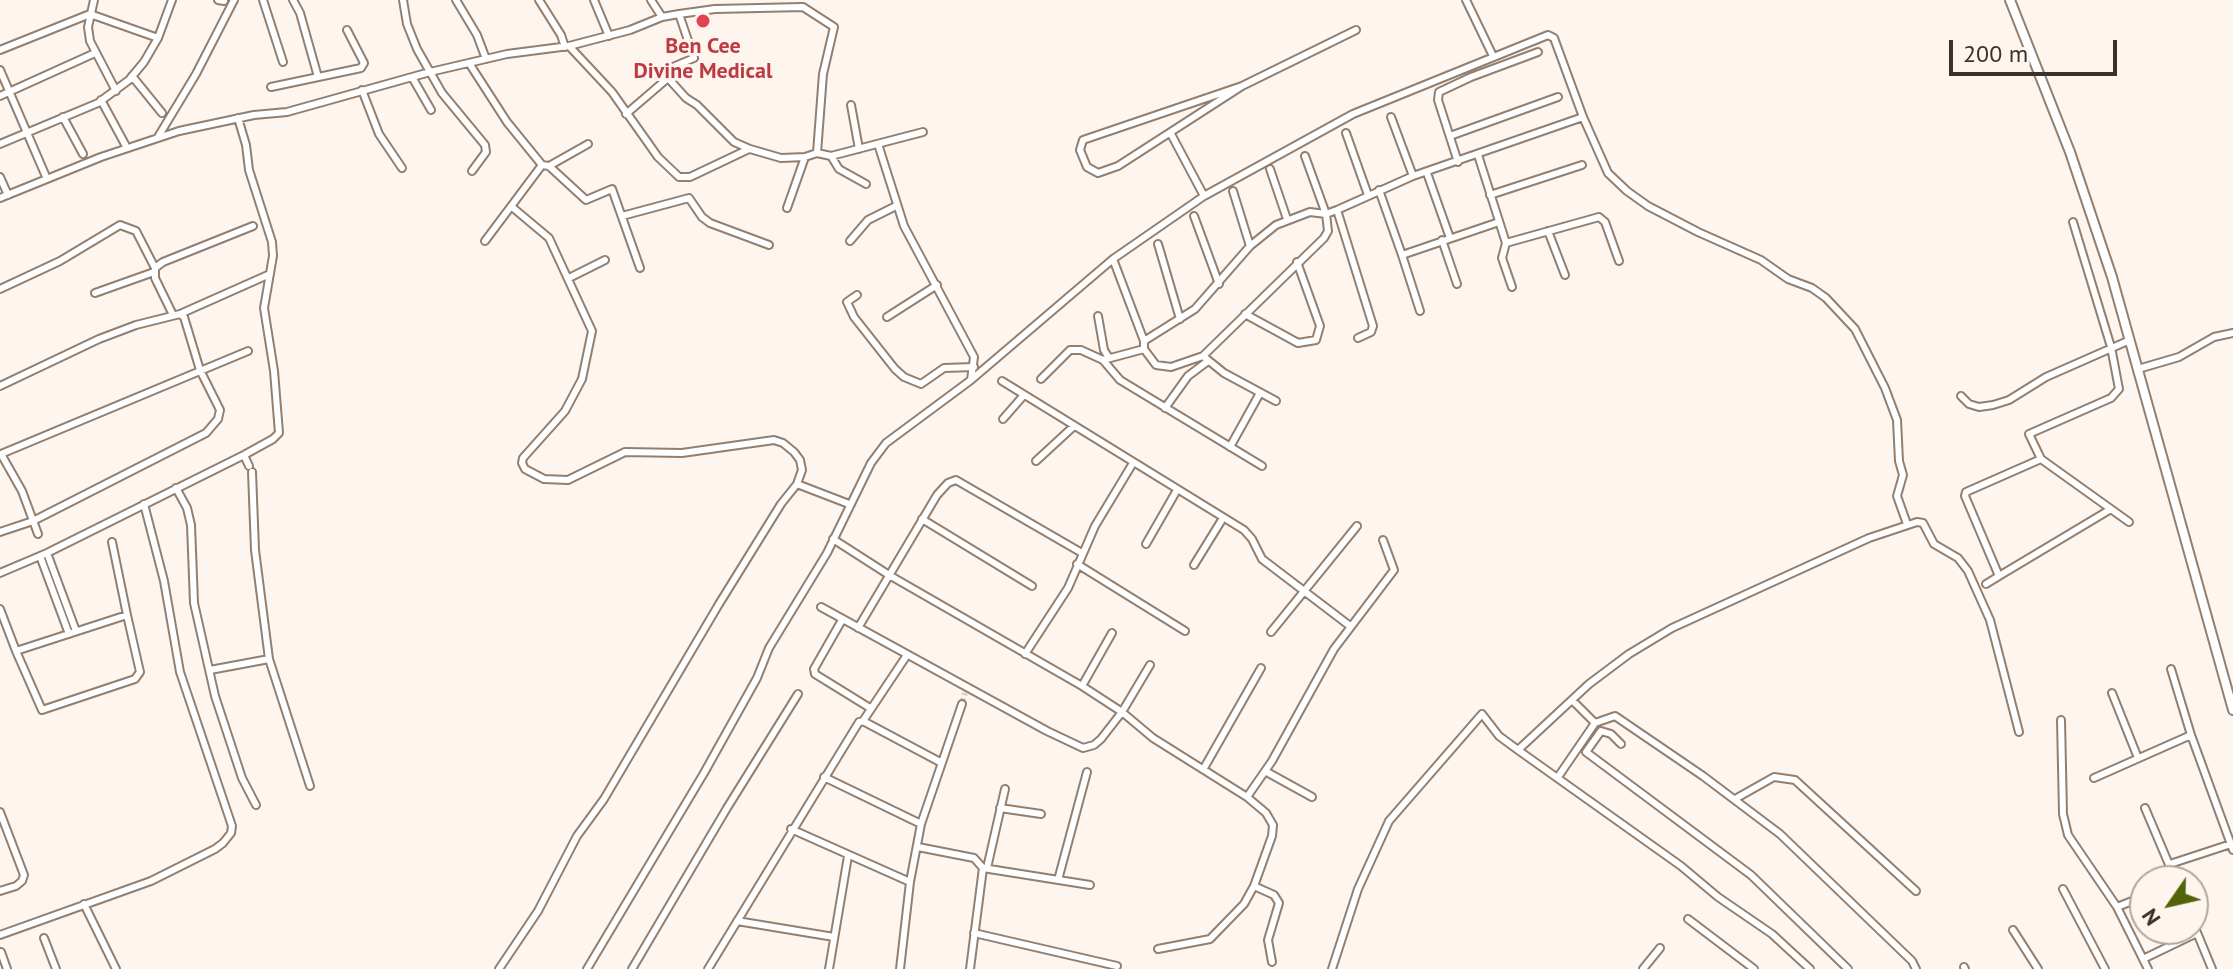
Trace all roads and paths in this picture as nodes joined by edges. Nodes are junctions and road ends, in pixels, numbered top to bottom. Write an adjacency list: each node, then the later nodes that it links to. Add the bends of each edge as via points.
1 (94, 0): 14 (street)
2 (172, 0): 20 (street)
3 (243, 0): 13 (street)
4 (263, 0): 27 (street)
5 (293, 0): 32 (street)
6 (403, 0): 30 (street, via 411,38)
7 (456, 0): 26 (street)
8 (539, 0): 21 (street)
9 (594, 0): 19 (street)
10 (651, 0): 16 (street)
11 (1466, 0): 25 (street)
12 (2010, 0): 131 (main road, via 2070,152)
13 (234, 1): 56 (street)
14 (90, 14): 20 (street); 22 (street); 24 (street)
15 (679, 14): 16 (street); 34 (street, via 694,58 668,69); 63 (street, via 803,7 834,27 823,74)
16 (662, 17): 19 (street)
17 (347, 30): 32 (street, via 363,66)
18 (1356, 30): 35 (street)
19 (609, 36): 21 (street)
20 (158, 38): 31 (street)
21 (567, 46): 26 (street); 46 (street)
22 (0, 50)
23 (1538, 52): 55 (street, via 1443,89 1438,100)
24 (95, 53): 38 (street); 39 (street)
25 (1493, 56): 49 (street, via 1551,35); 85 (street, via 1353,114)
26 (486, 59): 28 (street)
27 (283, 62)
28 (469, 63): 30 (street); 71 (street, via 507,122)
29 (0, 70): 39 (street)
30 (430, 72): 33 (street); 74 (street, via 485,145 486,152)
31 (132, 76): 38 (street); 45 (street)
32 (318, 77): 36 (street)
33 (412, 77): 37 (street); 44 (street)
34 (668, 78): 46 (street); 61 (street, via 734,142)
35 (1242, 86): 54 (street); 54 (street, via 1098,134 1083,140 1080,150 1087,167 1103,173)
36 (271, 87)
37 (362, 90): 50 (street, via 287,112); 72 (street, via 379,134)
38 (116, 91): 42 (street)
39 (10, 92): 40 (street); 52 (street)
40 (0, 96)
41 (1558, 97): 55 (street)
42 (101, 100): 47 (street); 60 (street)
43 (851, 105): 62 (street)
44 (431, 110)
45 (162, 113)
46 (626, 114): 61 (street, via 679,177 690,177)
47 (63, 117): 52 (street); 64 (street)
48 (1391, 117): 76 (street)
49 (1583, 117): 65 (street); 168 (street, via 1603,167 1627,191 1812,288 1850,323 1897,420 1903,475 1897,496)
50 (238, 118): 56 (street); 113 (street, via 272,242)
51 (923, 132): 59 (street)
52 (26, 133): 57 (street); 78 (street)
53 (1346, 133): 83 (street)
54 (1171, 134): 85 (street)
55 (1450, 136): 69 (street)
56 (158, 137): 60 (street)
57 (0, 144)
58 (588, 144): 71 (street)
59 (878, 144): 62 (street); 87 (street)
60 (127, 148): 78 (street)
61 (750, 149): 68 (street, via 781,158)
62 (859, 149): 66 (street)
63 (817, 153): 66 (street); 68 (street)
64 (83, 154)
65 (1478, 155): 69 (street); 84 (street)
66 (831, 156): 79 (street, via 839,169)
67 (1305, 156): 91 (street)
68 (805, 157): 89 (street)
69 (1458, 162): 75 (street)
70 (1582, 165): 84 (street)
71 (546, 166): 88 (street); 92 (street, via 586,200 612,189)
72 (402, 168)
73 (1270, 169): 94 (street)
74 (472, 171)
75 (1427, 173): 76 (street); 99 (street)
76 (1413, 176): 80 (street)
77 (0, 177): 82 (street)
78 (47, 179): 82 (street)
79 (866, 184)
80 (1379, 190): 83 (street); 106 (street)
81 (1233, 191): 105 (street)
82 (8, 195): 86 (street)
83 (1368, 195): 90 (street)
84 (1490, 195): 95 (street)
85 (1204, 196): 107 (street)
86 (0, 198)
87 (896, 206): 101 (street, via 868,220); 118 (street)
88 (512, 207): 100 (street); 115 (street, via 549,238)
89 (787, 208)
90 (1337, 210): 91 (street); 130 (street, via 1373,326)
91 (1326, 214): 94 (street, via 1310,212); 110 (street, via 1328,231)
92 (622, 216): 104 (street, via 689,198 710,223); 111 (street)
93 (1194, 216): 116 (street)
94 (1287, 219): 105 (street)
95 (1499, 222): 99 (street); 102 (street)
96 (2073, 222): 133 (street)
97 (253, 226): 112 (street, via 163,262)
98 (1548, 231): 102 (street); 109 (street, via 1602,218); 114 (street)
99 (1446, 239): 106 (street); 117 (street)
100 (485, 241)
101 (850, 241)
102 (1506, 243): 119 (street, via 1502,258)
103 (1158, 244): 128 (street)
104 (769, 245)
105 (1250, 246): 116 (street)
106 (1402, 255): 123 (street)
107 (1113, 259): 132 (street); 141 (street)
108 (605, 260): 115 (street)
109 (1619, 261)
110 (1297, 262): 124 (street); 124 (street, via 1320,326 1316,340 1298,343)
111 (640, 268)
112 (155, 270): 120 (street, via 136,231 120,225); 121 (street); 125 (street)
113 (270, 274): 125 (street); 153 (street, via 264,308 280,429 273,439)
114 (1565, 275)
115 (569, 278): 158 (street, via 592,331 587,366 565,411 523,458 525,469 544,479 568,480 625,452 682,453 774,440 800,460)
116 (1219, 284): 128 (street)
117 (1457, 284)
118 (937, 285): 127 (street); 137 (street, via 972,351)
119 (1512, 287)
120 (0, 289)
121 (95, 293)
122 (857, 295): 137 (street, via 847,302 854,317 904,377 921,384 944,368)
123 (1420, 311)
124 (1245, 314): 135 (street)
125 (176, 315): 139 (street, via 184,317); 143 (street, via 99,339)
126 (1098, 316): 136 (street)
127 (887, 317)
128 (1180, 319): 132 (street)
129 (2233, 333): 138 (street)
130 (1358, 338)
131 (2130, 340): 133 (street); 138 (main road)
132 (1144, 345): 135 (street, via 1163,368); 136 (street)
133 (2111, 347): 146 (street, via 2009,400 1979,407); 154 (street, via 2116,394 2031,431)
134 (248, 351): 139 (street)
135 (1205, 358): 144 (street); 148 (street)
136 (1106, 359): 140 (street, via 1070,350); 148 (street, via 1120,380)
137 (974, 367): 141 (street)
138 (2138, 369): 210 (main road)
139 (200, 370): 152 (street); 166 (street, via 220,410 209,430)
140 (1041, 379)
141 (971, 380): 162 (street, via 886,443)
142 (1002, 381): 145 (street)
143 (0, 386)
144 (1260, 393): 147 (street); 151 (street)
145 (1024, 395): 149 (street); 150 (street)
146 (1961, 396)
147 (1276, 401)
148 (1165, 408): 151 (street)
149 (1003, 419)
150 (1074, 426): 155 (street); 156 (street)
151 (1230, 447): 157 (street)
152 (1, 453): 166 (street)
153 (244, 455): 159 (street); 199 (street, via 250,469)
154 (2041, 459): 163 (street); 182 (street, via 1966,492)
155 (1036, 461)
156 (1133, 463): 160 (street); 176 (street)
157 (1262, 466)
158 (797, 484): 162 (street); 272 (street)
159 (176, 488): 161 (street); 203 (street, via 191,525 194,603)
160 (1177, 490): 164 (street); 175 (street)
161 (144, 504): 177 (street); 252 (street, via 180,672 231,833 223,843 151,881)
162 (849, 504): 172 (street)
163 (2111, 509): 167 (street); 182 (street)
164 (1223, 518): 179 (street); 185 (street, via 1244,530 1262,559)
165 (922, 519): 176 (street, via 937,495 956,480); 181 (street); 184 (street)
166 (33, 521): 170 (street); 171 (street)
167 (2129, 522)
168 (1907, 524): 207 (street, via 1683,622 1629,654); 215 (street, via 1923,523 1934,544 1965,565 1990,620)
169 (1357, 526): 185 (street)
170 (0, 532)
171 (38, 534)
172 (833, 539): 181 (street); 273 (street, via 704,773)
173 (1383, 540): 190 (street, via 1394,570)
174 (112, 542): 188 (street)
175 (1146, 544)
176 (1082, 553): 178 (street)
177 (44, 554): 180 (street); 193 (street)
178 (1077, 564): 192 (street); 197 (street, via 1068,588)
179 (1194, 565)
180 (0, 573)
181 (889, 575): 191 (street); 197 (street)
182 (1999, 576): 183 (street)
183 (1986, 584)
184 (1032, 586)
185 (1305, 590): 190 (street); 194 (street)
186 (821, 607): 189 (street)
187 (0, 609): 196 (street)
188 (127, 615): 193 (street); 196 (street, via 137,677 45,710 39,708)
189 (842, 620): 191 (street); 209 (street, via 815,674)
190 (1350, 626): 222 (street)
191 (858, 628): 198 (street)
192 (1185, 631)
193 (73, 632): 196 (street)
194 (1271, 632)
195 (1112, 633): 204 (street)
196 (16, 651)
197 (1025, 654): 204 (street)
198 (907, 655): 209 (street); 211 (street, via 966,691 1083,748 1094,745)
199 (269, 659): 203 (street); 227 (street)
200 (1150, 665): 211 (street)
201 (1261, 668): 221 (street)
202 (2171, 669): 216 (street)
203 (210, 670): 232 (street, via 232,749)
204 (1082, 686): 211 (street)
205 (2112, 693): 219 (street)
206 (798, 694): 274 (street)
207 (1572, 700): 214 (street); 218 (street)
208 (962, 704): 220 (street)
209 (870, 708): 213 (street)
210 (2233, 710)
211 (1122, 712): 221 (street)
212 (2061, 720): 253 (street, via 2064,825)
213 (863, 721): 220 (street); 224 (street)
214 (1595, 723): 225 (street); 231 (street, via 1615,716)
215 (2019, 732)
216 (2191, 735): 219 (street); 240 (street)
217 (1621, 744): 283 (street, via 1601,731 1586,752 1751,875)
218 (1518, 750): 225 (street); 279 (street, via 1482,714 1389,821 1358,889)
219 (2138, 758): 226 (street)
220 (940, 762): 237 (street)
221 (1204, 768): 229 (street)
222 (1265, 771): 229 (street); 230 (street)
223 (1087, 772): 244 (street)
224 (824, 777): 237 (street); 238 (street)
225 (1558, 777): 282 (street, via 1788,946)
226 (2094, 778)
227 (310, 786)
228 (1005, 789): 233 (street)
229 (1247, 797): 247 (street, via 1273,825)
230 (1312, 797)
231 (1735, 799): 250 (street, via 1774,777 1795,780); 284 (street, via 1796,849)
232 (256, 805)
233 (1000, 808): 236 (street); 243 (street)
234 (2145, 808): 242 (street)
235 (0, 812): 249 (street, via 24,875 16,886)
236 (1041, 814)
237 (921, 824): 239 (street)
238 (791, 829): 241 (street); 255 (street)
239 (918, 847): 243 (street, via 974,858); 245 (street)
240 (2232, 847): 242 (street)
241 (848, 856): 245 (street); 259 (street)
242 (2170, 864)
243 (985, 868): 244 (street); 257 (street)
244 (1058, 880): 246 (street)
245 (910, 882): 277 (street)
246 (1090, 885)
247 (1254, 886): 264 (street, via 1210,939); 267 (street, via 1279,903 1268,940)
248 (2063, 889): 286 (street)
249 (0, 891)
250 (1916, 891)
251 (2129, 902): 253 (street)
252 (84, 904): 258 (street); 271 (street)
253 (2117, 907): 266 (street)
254 (1688, 919): 281 (street)
255 (737, 921): 259 (street); 275 (street)
256 (2013, 930): 285 (street)
257 (974, 933): 268 (street); 278 (street)
258 (0, 935)
259 (834, 937): 276 (street)
260 (44, 938): 270 (street)
261 (2172, 945): 266 (street)
262 (2202, 945): 288 (street)
263 (1660, 948): 280 (street)
264 (1158, 949)
265 (1, 952): 269 (street)
266 (2143, 959): 287 (street)
267 (1272, 962)
268 (1117, 966)
269 (7, 969)
270 (56, 969)
271 (116, 969)
272 (499, 969)
273 (587, 969)
274 (632, 969)
275 (708, 969)
276 (829, 969)
277 (900, 969)
278 (970, 969)
279 (1332, 969)
280 (1643, 969)
281 (1754, 969)
282 (1810, 969)
283 (1848, 969)
284 (1916, 969)
285 (2038, 969)
286 (2105, 969)
287 (2148, 969)
288 (2212, 969)

